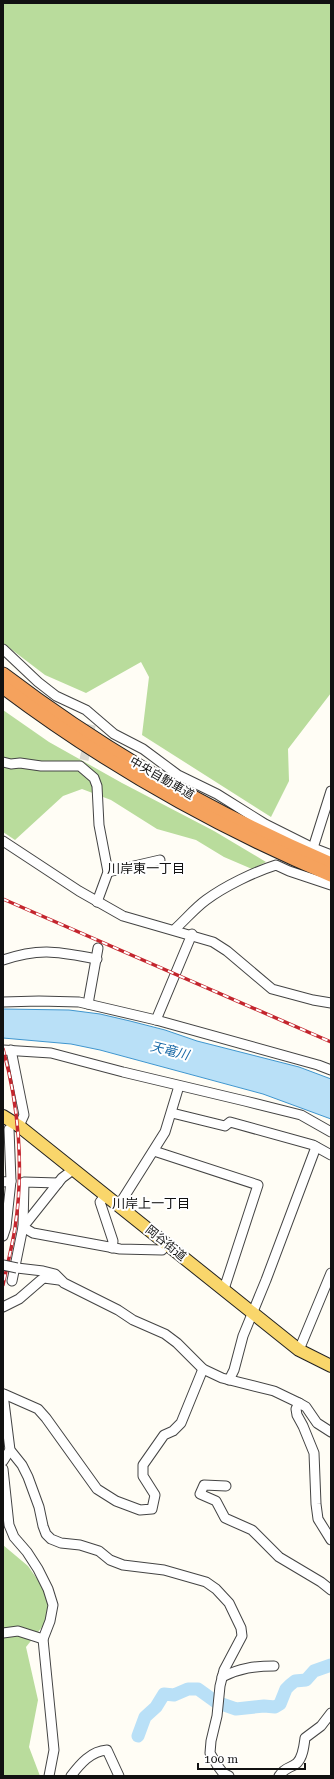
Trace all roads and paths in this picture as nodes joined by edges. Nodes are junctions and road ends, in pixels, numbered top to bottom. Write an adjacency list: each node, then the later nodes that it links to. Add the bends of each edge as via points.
1 (3, 649): 12 (street, via 56,696 86,710 93,719 114,734 143,749 178,775)
2 (3, 667): 6 (highway)
3 (3, 674): 6 (highway, 中央自動車道)
4 (3, 687): 8 (highway, 中央自動車道, via 61,730)
5 (3, 693): 8 (highway, via 61,734)
6 (57, 712): 10 (highway, 中央自動車道)
7 (3, 762): 16 (street, via 41,766 82,763 97,786 99,825)
8 (134, 775): 10 (highway, 中央自動車道)
9 (331, 791): 12 (street)
10 (208, 811): 15 (highway, 中央自動車道); 17 (highway, 中央自動車道, via 288,857)
11 (3, 841): 19 (street)
12 (312, 848): 13 (street)
13 (331, 855)
14 (160, 860): 16 (street)
15 (331, 864)
16 (108, 872): 19 (street)
17 (331, 875)
18 (331, 885): 20 (street, via 276,865 265,868 215,893)
19 (97, 902): 20 (street, via 123,916)
20 (174, 930): 21 (street)
21 (192, 934): 26 (street, via 227,951 272,989); 28 (street)
22 (98, 948): 23 (street)
23 (97, 959): 24 (street, via 54,951 22,954); 27 (street)
24 (3, 960)
25 (3, 1002): 27 (street)
26 (331, 1003)
27 (88, 1004): 28 (street)
28 (156, 1020): 30 (street)
29 (7, 1050): 31 (street, via 51,1053); 34 (street, via 24,1115)
30 (331, 1070)
31 (179, 1086): 32 (street); 35 (street, via 301,1115)
32 (172, 1113): 37 (street, via 225,1126 230,1122); 38 (street)
33 (3, 1116): 34 (main road, 岡谷街道)
34 (14, 1125): 36 (street); 40 (main road, 岡谷街道); 41 (street)
35 (331, 1132)
36 (3, 1137)
37 (316, 1147): 39 (street); 56 (street)
38 (154, 1151): 44 (street); 53 (street, via 258,1185)
39 (331, 1155)
40 (74, 1169): 42 (street); 43 (main road, 岡谷街道)
41 (7, 1182): 46 (street, via 6,1227)
42 (58, 1183): 45 (street); 45 (street, via 24,1182)
43 (106, 1195): 44 (main road, 岡谷街道); 48 (street, via 100,1202 113,1241)
44 (119, 1205): 47 (main road, 岡谷街道)
45 (23, 1227): 48 (street, via 33,1233); 52 (street)
46 (3, 1236)
47 (168, 1244): 48 (street, via 162,1250); 53 (main road, 岡谷街道)
48 (112, 1248)
49 (3, 1265): 51 (street, bridge, via 55,1274)
50 (331, 1273): 54 (street)
51 (61, 1280): 55 (street, via 44,1278 19,1299); 59 (street, via 133,1320 165,1334 177,1342)
52 (12, 1281)
53 (224, 1289): 56 (main road, 岡谷街道)
54 (327, 1295): 57 (street)
55 (3, 1307)
56 (253, 1312): 57 (main road, 岡谷街道); 60 (street)
57 (299, 1350): 58 (main road, 岡谷街道)
58 (330, 1363)
59 (203, 1369): 60 (street); 61 (street, via 181,1423 164,1436 143,1465 143,1476 155,1495 152,1509 148,1511 104,1495 88,1478 38,1410)
60 (229, 1380): 62 (street, via 274,1391)
61 (3, 1394): 64 (street)
62 (298, 1403): 63 (street, via 306,1407 317,1423); 68 (street, via 297,1415 314,1453 318,1519)
63 (331, 1432)
64 (10, 1450): 65 (street); 73 (street, via 28,1477 43,1526 51,1539 61,1544 80,1545 99,1551 110,1560 123,1565 164,1570 206,1582 216,1589 229,1603 241,1628 242,1636)
65 (3, 1461)
66 (3, 1469): 71 (street, via 9,1525 14,1537 38,1569 53,1605)
67 (226, 1486): 69 (street, via 204,1485 200,1494 216,1501 225,1518 252,1530 279,1557)
68 (331, 1540)
69 (331, 1590)
70 (3, 1633): 71 (street, via 18,1631)
71 (43, 1639): 75 (street)
72 (274, 1666): 73 (street, via 251,1666)
73 (222, 1676): 80 (street, via 210,1753 223,1773)
74 (331, 1713): 81 (street, via 321,1726 305,1738 302,1756 297,1763 284,1769)
75 (54, 1750): 76 (street); 77 (street)
76 (44, 1776)
77 (50, 1776)
78 (71, 1776): 79 (street, via 84,1760 107,1750)
79 (119, 1776)
80 (229, 1776)
81 (279, 1776)

